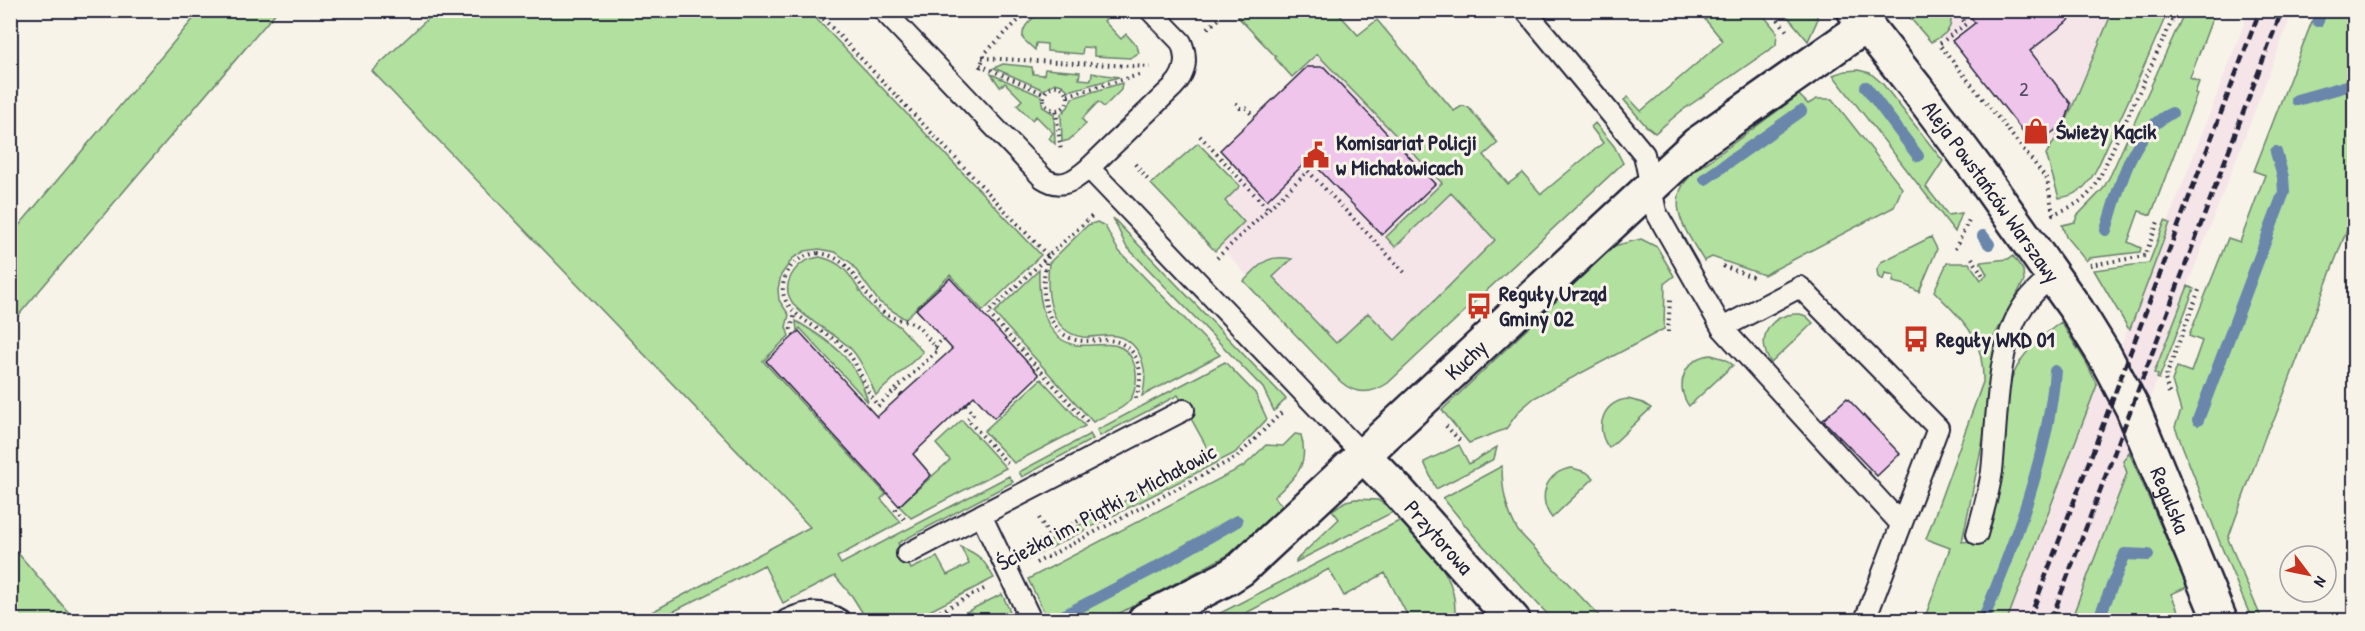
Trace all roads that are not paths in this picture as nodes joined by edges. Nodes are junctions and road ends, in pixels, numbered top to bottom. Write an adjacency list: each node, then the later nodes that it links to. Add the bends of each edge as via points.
1 (883, 10): 5 (lane, via 1043,178 1068,183)
2 (1150, 10): 5 (lane, via 1184,49 1182,76)
3 (1525, 10): 6 (lane, via 1644,154)
4 (1860, 19): 6 (street, Kuchy, via 1697,144); 7 (street, Aleja Powstańców Warszawy)
5 (1089, 168): 11 (lane)
6 (1650, 187): 8 (lane, via 1656,212); 11 (street, Kuchy)
7 (2066, 271): 9 (street, Aleja Powstańców Warszawy, via 2076,309); 14 (lane, via 2037,290 2019,311 2008,336 1991,474)
8 (1722, 328): 13 (lane); 13 (lane, via 1800,287 1938,428)
9 (2120, 381): 22 (street, Regulska)
10 (1184, 410): 12 (lane)
11 (1363, 455): 16 (street, Przytorowa, via 1398,490); 20 (street, Kuchy, via 1241,569)
12 (981, 516): 15 (lane); 19 (lane)
13 (1900, 523): 21 (lane)
14 (1977, 534)
15 (907, 554)
16 (1501, 616)
17 (787, 621): 18 (lane, via 808,612 820,612)
18 (840, 621)
19 (1031, 621)
20 (1145, 621)
21 (1865, 621)
22 (2220, 621)

